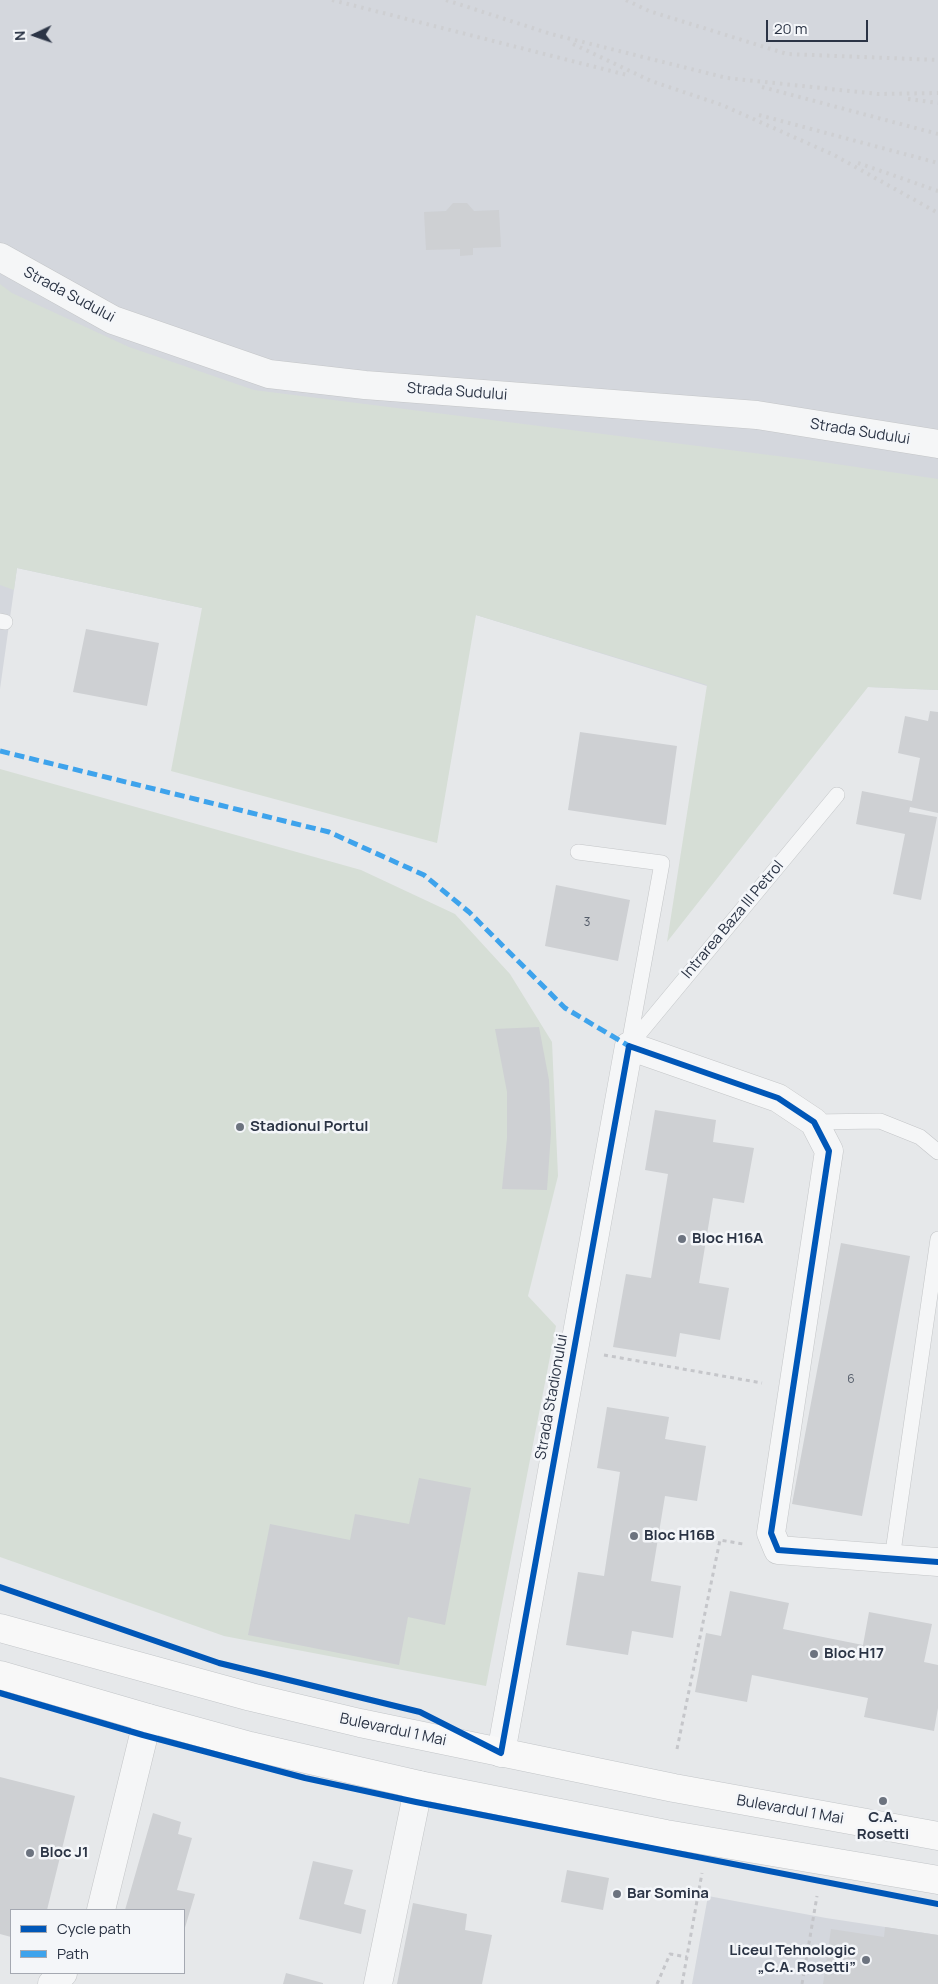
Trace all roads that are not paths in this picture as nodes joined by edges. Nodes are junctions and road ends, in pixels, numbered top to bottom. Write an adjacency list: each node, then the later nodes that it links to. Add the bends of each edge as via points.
1 (0, 257): 2 (street, Strada Sudului, via 113,320 269,374 365,385 758,415)
2 (938, 444)
3 (837, 795): 5 (lane, Intrarea Baza III Petrol)
4 (578, 852): 5 (lane, via 662,863)
5 (629, 1046): 6 (street, via 778,1098); 14 (street, Strada Stadionului)
6 (814, 1122): 7 (lane, via 880,1121 920,1136); 9 (street, via 829,1151 771,1533 778,1550)
7 (938, 1152)
8 (938, 1239): 9 (lane)
9 (892, 1558): 10 (street)
10 (938, 1562)
11 (0, 1628): 14 (main road, Bulevardul 1 Mai, via 251,1697)
12 (0, 1675): 13 (main road)
13 (148, 1718): 15 (main road, via 250,1746); 18 (street)
14 (500, 1753): 16 (main road, Bulevardul 1 Mai)
15 (419, 1785): 17 (main road, via 666,1834); 21 (street)
16 (938, 1836)
17 (938, 1880)
18 (101, 1909)
19 (62, 1974): 20 (street)
20 (52, 1984)
21 (378, 1984)

